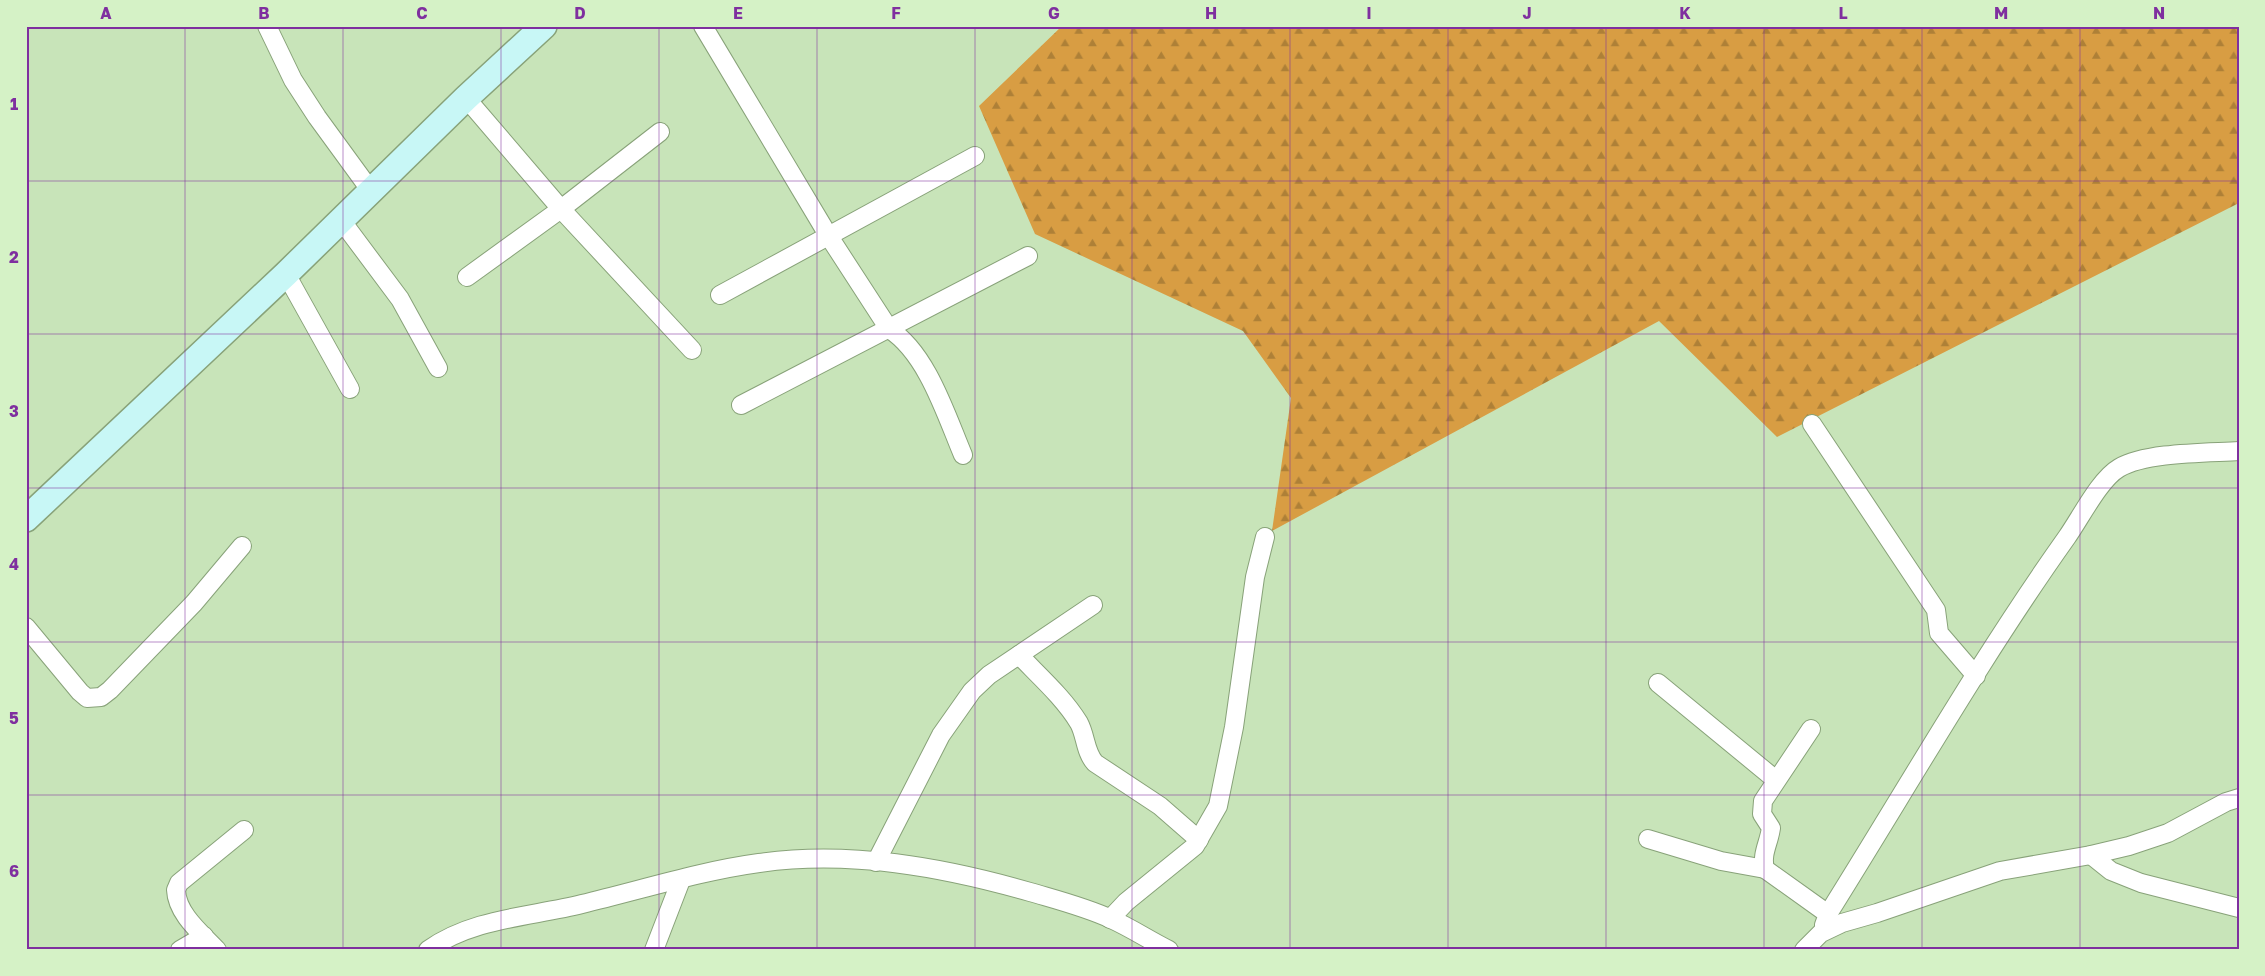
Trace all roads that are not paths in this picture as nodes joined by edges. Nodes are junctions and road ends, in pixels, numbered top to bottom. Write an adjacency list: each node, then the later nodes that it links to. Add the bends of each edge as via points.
1 (267, 26): 7 (street, via 293,80)
2 (544, 26): 4 (street)
3 (703, 26): 10 (street)
4 (466, 98): 7 (street); 8 (street)
5 (660, 132): 8 (street)
6 (975, 156): 10 (street)
7 (371, 191): 9 (street)
8 (561, 209): 13 (street); 16 (street)
9 (341, 220): 12 (street); 17 (street, via 400,300)
10 (828, 235): 14 (street); 15 (street)
11 (1028, 256): 15 (street)
12 (286, 274): 18 (street); 23 (street)
13 (467, 276)
14 (720, 295)
15 (889, 329): 19 (street); 22 (street, via 899,335 927,372)
16 (692, 350)
17 (438, 368)
18 (350, 389)
19 (741, 405)
20 (1812, 424): 29 (street, via 1936,610 1938,633)
21 (2239, 451): 29 (street, via 2179,454 2139,461 2121,467 2107,477)
22 (963, 455)
23 (26, 519)
24 (1265, 537): 36 (street, via 1255,577 1225,779 1218,806)
25 (242, 546): 27 (street, via 160,640 101,697 87,698 80,692)
26 (1093, 605): 28 (street)
27 (26, 627)
28 (1019, 655): 36 (street, via 1072,712 1084,732 1088,752 1095,763 1160,806); 38 (street, via 972,691 941,735)
29 (1976, 676): 42 (street)
30 (1658, 683): 32 (street)
31 (1811, 729): 32 (street)
32 (1776, 780): 39 (street, via 1761,808 1771,828 1763,854)
33 (2239, 798): 37 (street, via 2168,833)
34 (244, 830): 45 (street, via 179,883 176,890 180,905)
35 (1648, 839): 39 (street, via 1721,861)
36 (1199, 840): 43 (street)
37 (2091, 856): 41 (street, via 2111,871 2132,880); 44 (street, via 2000,871)
38 (876, 862): 40 (street, via 806,860 760,863); 43 (street, via 939,869 1011,887)
39 (1764, 869): 42 (street)
40 (681, 880): 49 (street, via 547,913 482,924); 50 (street)
41 (2239, 908)
42 (1828, 914): 44 (street)
43 (1110, 919): 46 (street)
44 (1821, 932): 51 (street)
45 (204, 936): 47 (street); 48 (street)
46 (1166, 949)
47 (180, 950)
48 (217, 950)
49 (428, 950)
50 (654, 950)
51 (1804, 950)

